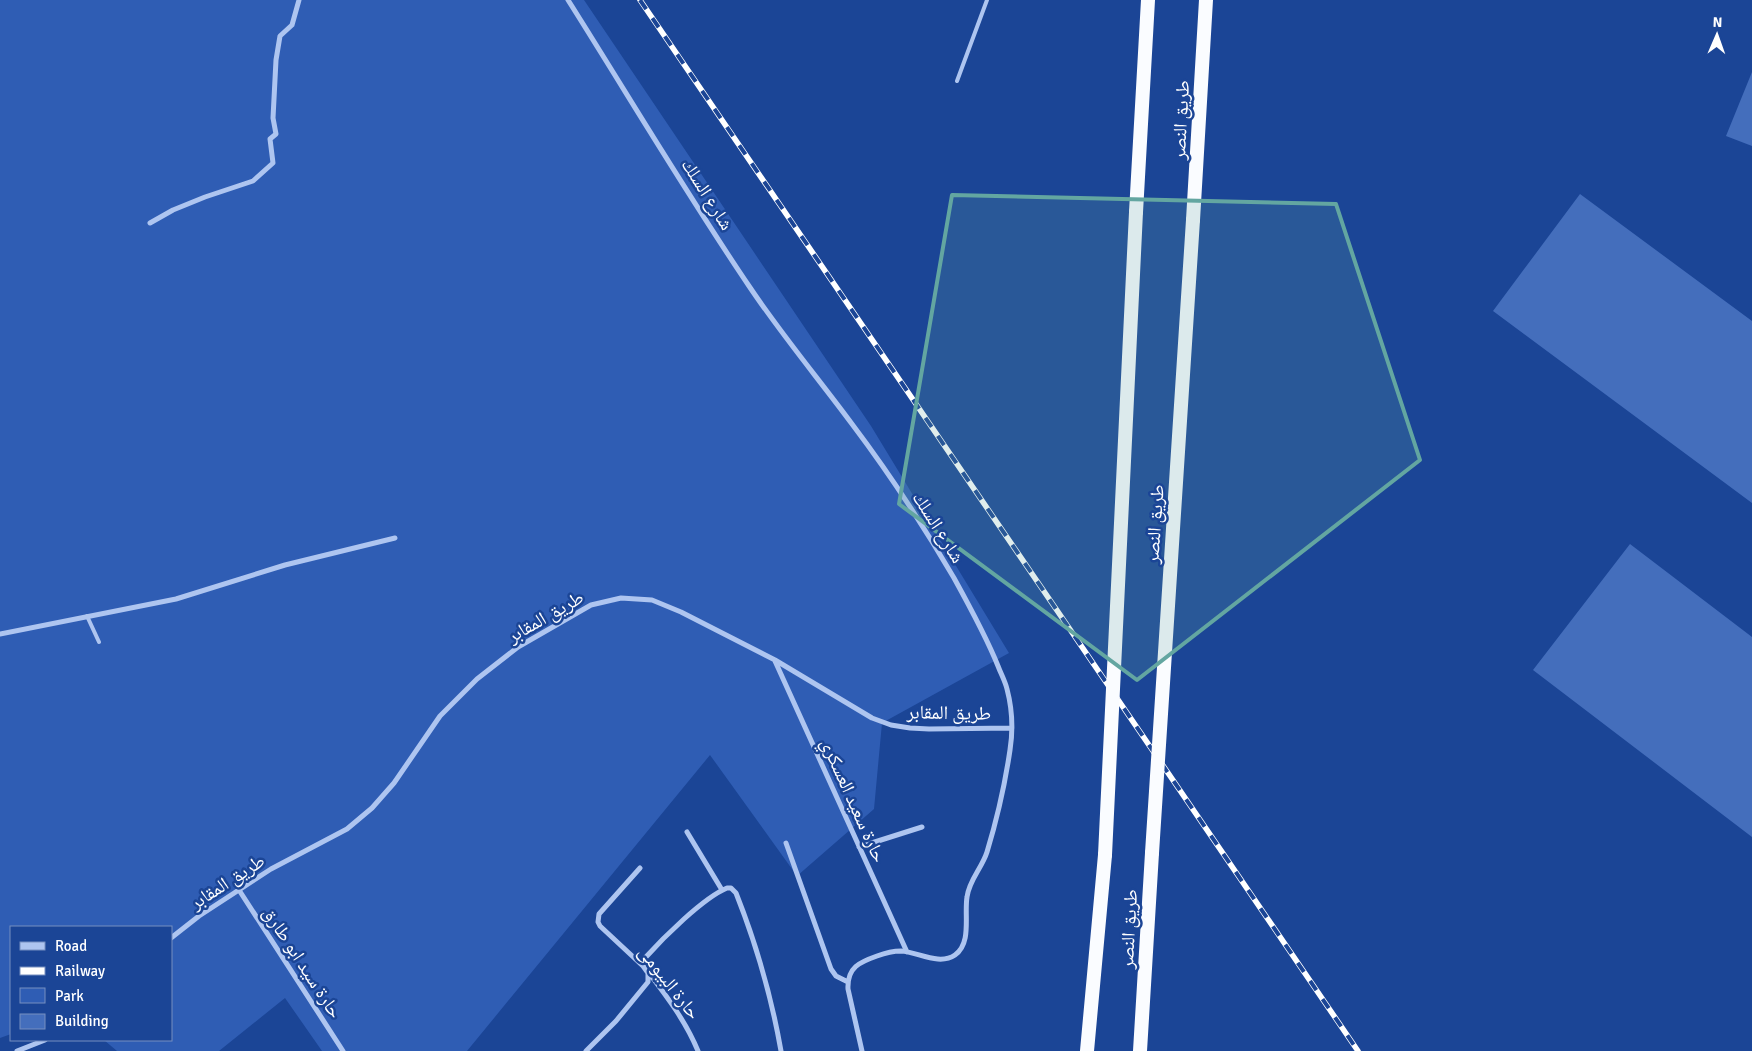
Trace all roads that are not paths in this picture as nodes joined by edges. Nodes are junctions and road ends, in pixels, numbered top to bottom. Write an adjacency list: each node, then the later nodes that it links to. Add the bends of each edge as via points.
1 (299, 0): 7 (street, via 292,24 280,36 276,60 273,118 276,134 270,139 273,163 253,181 173,210)
2 (568, 0): 13 (street, شارع السلك, via 750,287 877,459 933,543 987,639 1008,690)
3 (987, 0): 6 (lane)
4 (1148, 0): 32 (highway, طريق النصر, bridge, via 1104,855)
5 (1206, 0): 33 (highway, طريق النصر, bridge)
6 (957, 81)
7 (150, 223)
8 (395, 538): 9 (street, via 285,565 176,599)
9 (86, 616): 10 (street); 11 (lane)
10 (0, 634)
11 (99, 642)
12 (774, 660): 13 (street, طريق المقابر, via 872,718 891,725 929,729); 17 (street, حارة سعيد العسكري); 19 (street, طريق المقابر, via 652,600 621,598 591,605 518,646 477,679 440,716 394,783 347,829 271,869)
13 (1012, 728): 22 (street, شارع السلك, via 1005,779 986,854 966,896 963,945 948,958)
14 (922, 827): 17 (street)
15 (687, 832): 20 (street)
16 (786, 843): 24 (street, via 831,969 836,976)
17 (859, 847): 22 (street, حارة سعيد العسكري)
18 (640, 868): 23 (street, حارة البيومى, via 598,918 600,926)
19 (239, 890): 21 (street, طريق المقابر); 27 (street, حارة سيد ابو طارق)
20 (722, 890): 23 (street, via 648,954); 30 (street, via 731,888 736,893 746,917 774,1008)
21 (172, 937)
22 (907, 952): 24 (street, شارع السلك, via 889,952 860,962)
23 (643, 966): 28 (street, via 648,973 648,982); 29 (street, حارة البيومى, via 669,999)
24 (848, 982): 31 (street)
25 (42, 1041): 26 (street)
26 (17, 1051)
27 (343, 1051)
28 (586, 1051)
29 (698, 1051)
30 (781, 1051)
31 (862, 1051)
32 (1087, 1051)
33 (1140, 1051)

